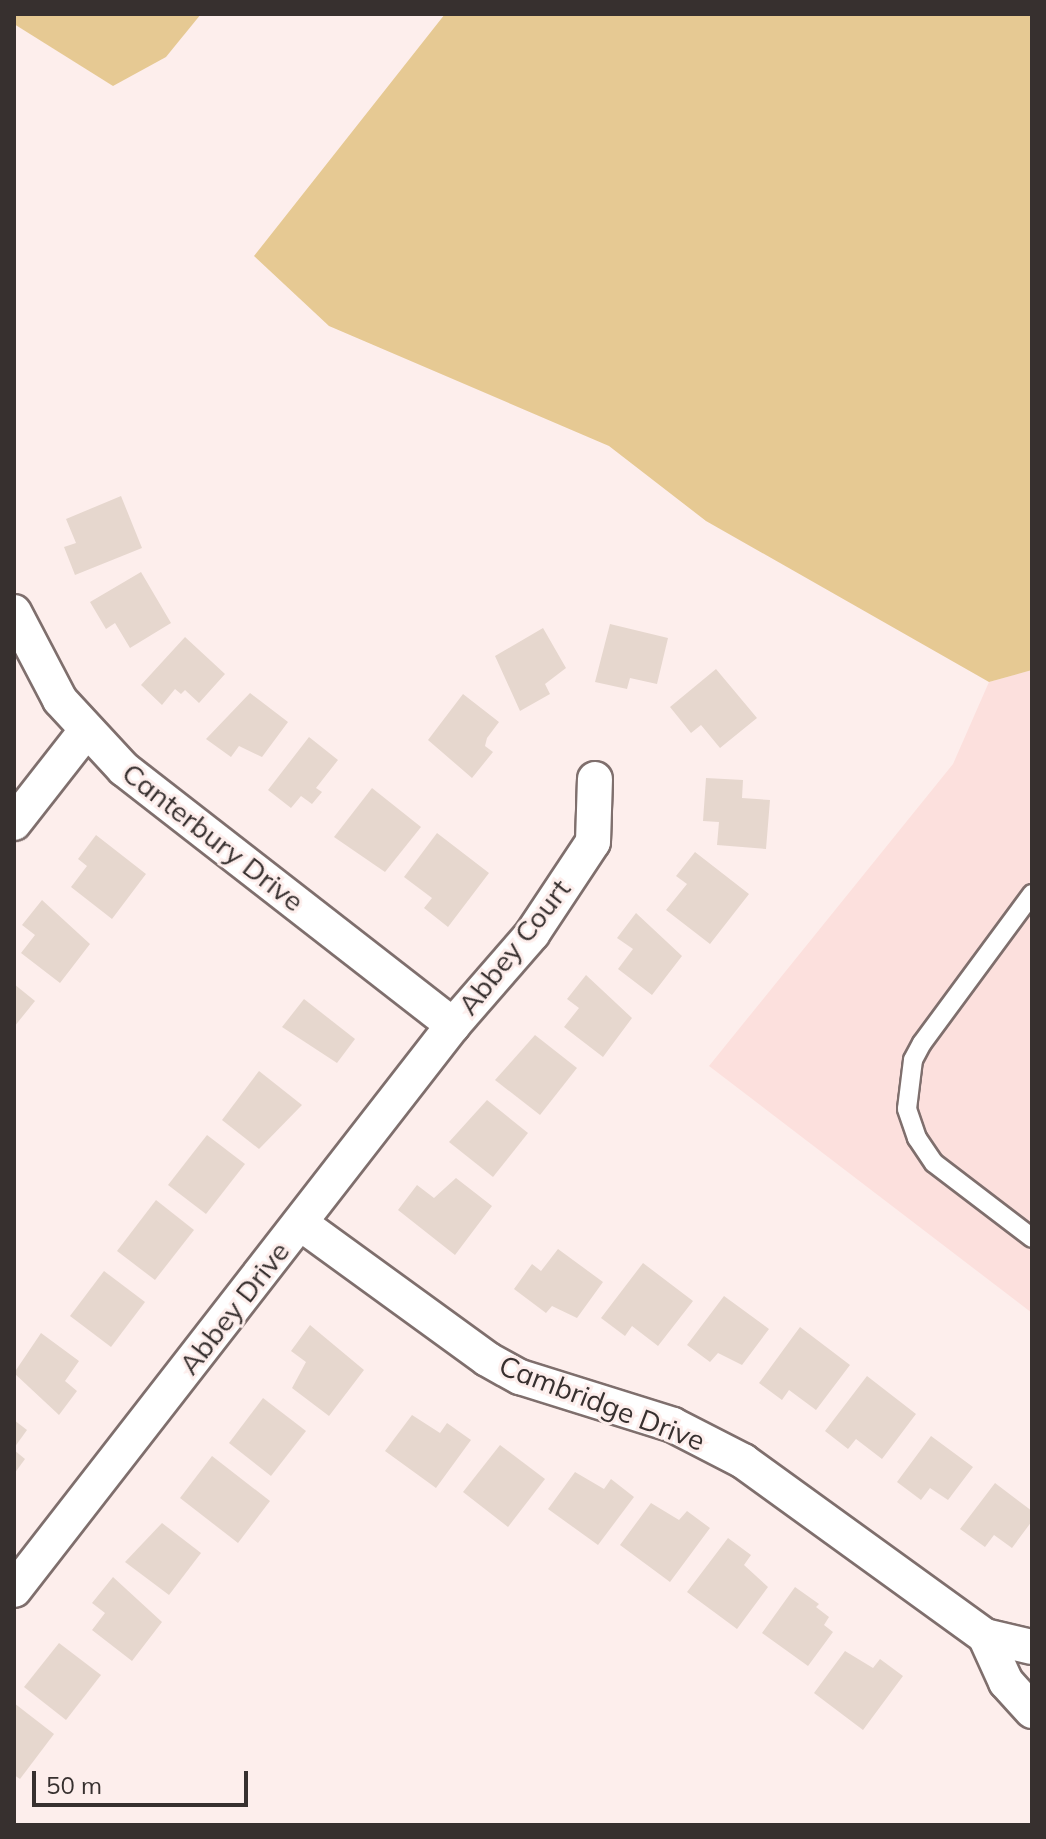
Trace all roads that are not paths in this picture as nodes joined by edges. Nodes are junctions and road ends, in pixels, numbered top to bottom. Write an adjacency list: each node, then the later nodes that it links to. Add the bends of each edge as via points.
1 (14, 612): 2 (street, Canterbury Drive, via 40,668)
2 (85, 732): 4 (street); 6 (street, Canterbury Drive, via 124,769)
3 (595, 779): 6 (street, Abbey Court, via 593,842 532,934)
4 (14, 823)
5 (1032, 894): 8 (lane, via 922,1043 913,1060 907,1109 917,1138 934,1163)
6 (453, 1025): 7 (street, Abbey Drive)
7 (300, 1223): 9 (street, Abbey Drive); 10 (street, Cambridge Drive, via 456,1341 520,1377 673,1425 743,1461)
8 (1032, 1238)
9 (14, 1590)
10 (985, 1636): 11 (street, Cambridge Drive); 12 (street, Cambridge Drive, via 1006,1682)
11 (1032, 1647)
12 (1032, 1711)

